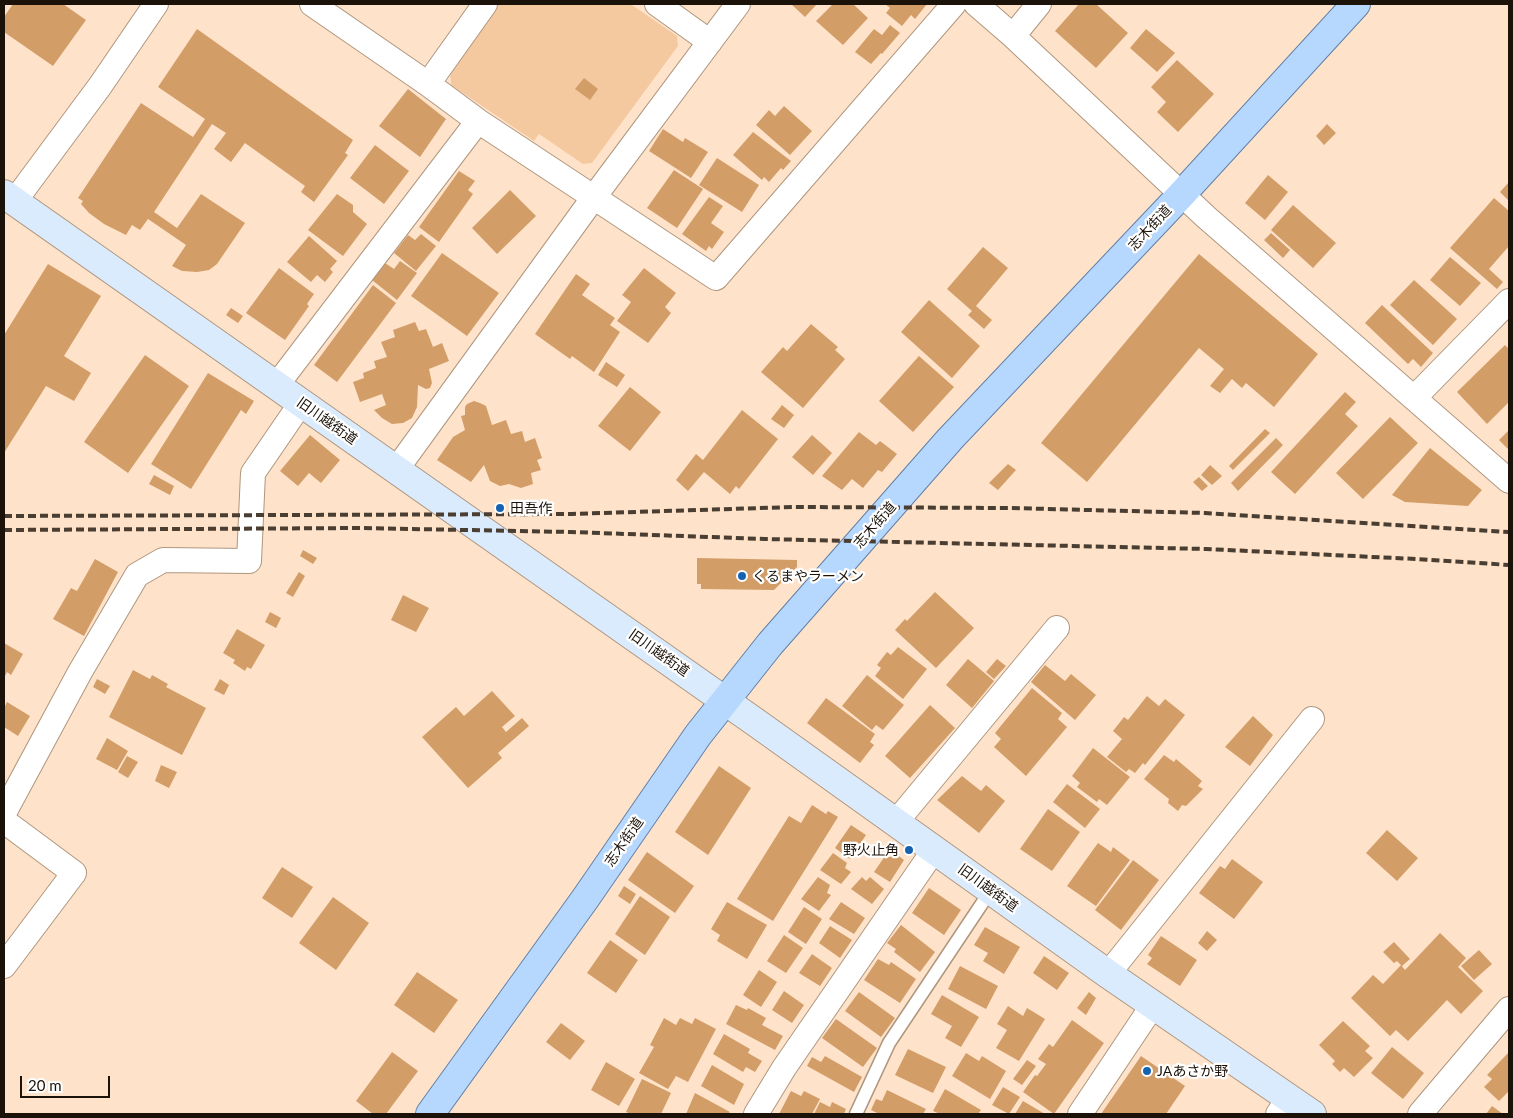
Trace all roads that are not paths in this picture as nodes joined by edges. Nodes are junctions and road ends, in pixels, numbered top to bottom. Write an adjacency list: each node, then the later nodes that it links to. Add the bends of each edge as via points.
1 (156, 4): 16 (street, via 100,86)
2 (312, 4): 12 (street)
3 (485, 4): 12 (street)
4 (657, 4): 11 (street)
5 (738, 4): 11 (street)
6 (954, 4): 15 (street, via 716,278)
7 (976, 4): 10 (street)
8 (1039, 4): 10 (street)
9 (1356, 4): 14 (main road, 志木街道)
10 (1013, 36): 14 (street)
11 (710, 42): 15 (street)
12 (428, 84): 13 (street)
13 (478, 121): 15 (street); 18 (street)
14 (1181, 195): 19 (street); 24 (main road, 志木街道, via 950,439 770,644)
15 (594, 197): 21 (street)
16 (9, 198): 18 (main road, 旧川越街道)
17 (1509, 301): 19 (street)
18 (276, 386): 20 (main road, 旧川越街道)
19 (1414, 398): 22 (street)
20 (301, 403): 21 (main road, 旧川越街道); 26 (street, via 253,473 249,562 163,560 137,575)
21 (396, 470): 24 (main road, 旧川越街道)
22 (1509, 481)
23 (1057, 628): 28 (street)
24 (726, 701): 28 (main road, 旧川越街道); 36 (main road, 志木街道, via 698,735)
25 (1312, 719): 32 (street)
26 (4, 813)
27 (4, 821): 31 (street, via 74,874)
28 (896, 822): 29 (main road, 旧川越街道)
29 (934, 850): 30 (main road, 旧川越街道); 37 (street)
30 (991, 890): 32 (main road, 旧川越街道); 38 (lane, via 889,1043)
31 (4, 966)
32 (1108, 974): 33 (main road, 旧川越街道)
33 (1154, 1005): 35 (main road, 旧川越街道); 39 (street)
34 (1509, 1010): 41 (street)
35 (1284, 1106): 40 (main road, 旧川越街道)
36 (430, 1114)
37 (756, 1114)
38 (856, 1114)
39 (1080, 1114)
40 (1312, 1114)
41 (1420, 1114)

